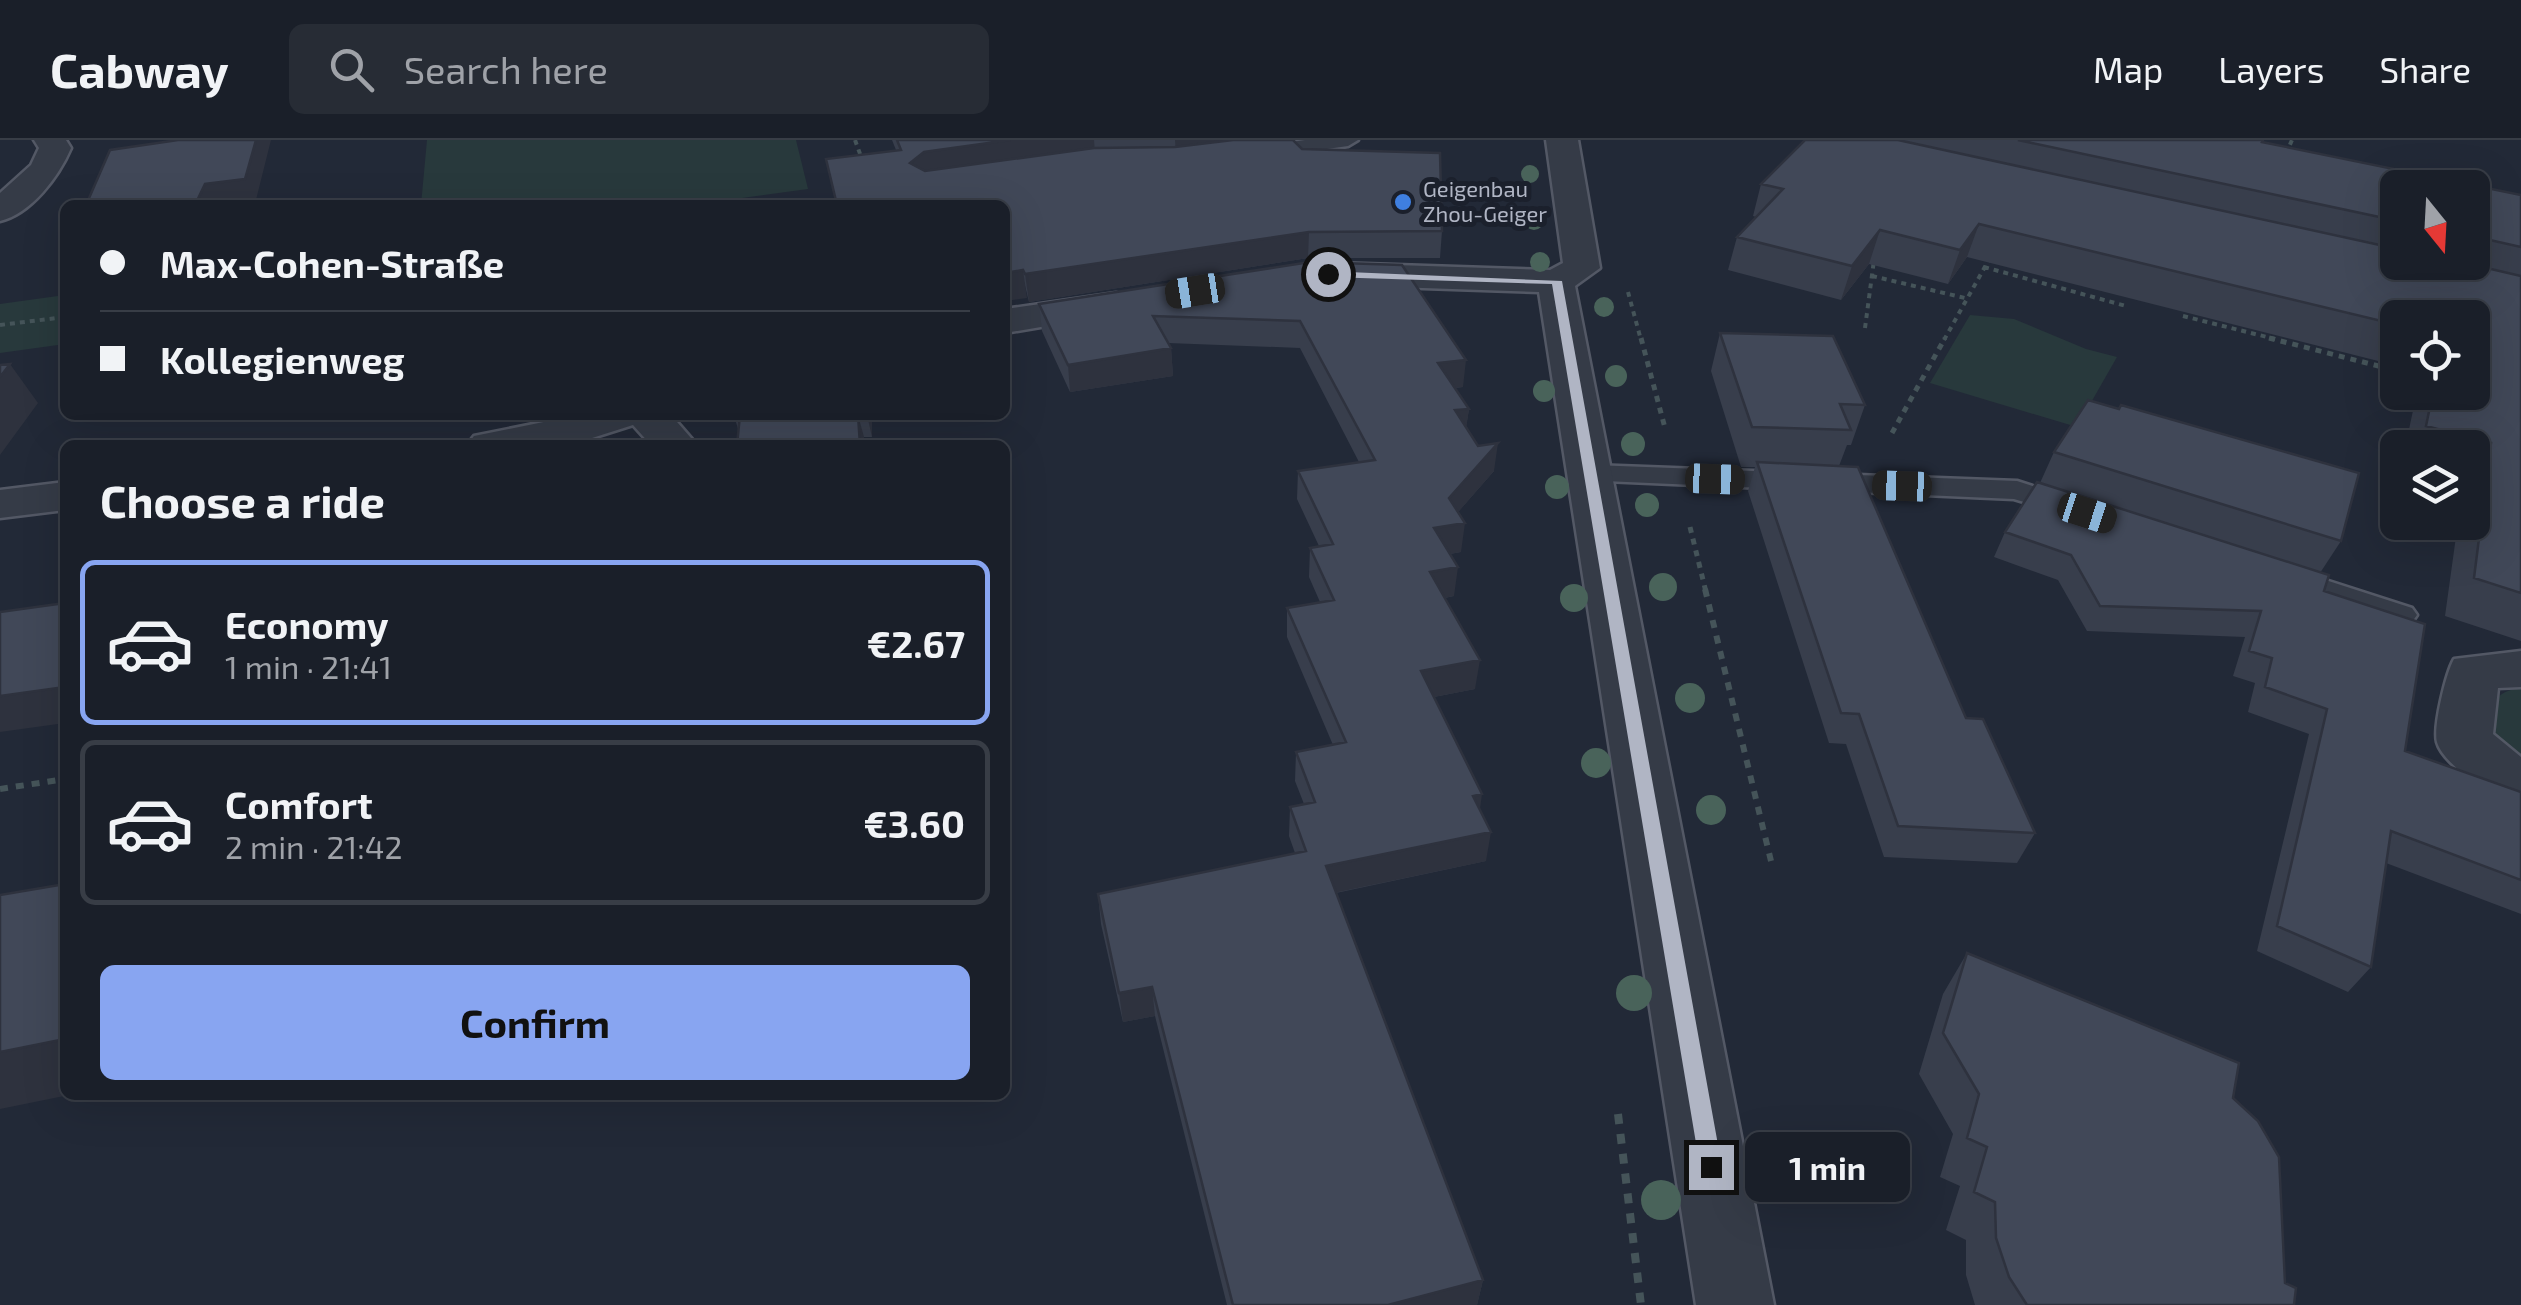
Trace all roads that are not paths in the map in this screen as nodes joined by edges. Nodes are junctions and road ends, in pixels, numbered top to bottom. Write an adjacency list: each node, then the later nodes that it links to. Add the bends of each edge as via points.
1 (50, 140): 5 (street, via 55,148 45,170)
2 (1348, 140): 4 (lane)
3 (1562, 140): 7 (street, via 1582,268)
4 (1233, 156)
5 (0, 211)
6 (1290, 276): 7 (street)
7 (1556, 281): 14 (street)
8 (1157, 297): 9 (street)
9 (1010, 320)
10 (605, 420): 12 (street)
11 (652, 420): 13 (street)
12 (521, 440)
13 (670, 440)
14 (1592, 474): 17 (lane, via 2017,490); 22 (street)
15 (60, 497): 16 (street)
16 (0, 504)
17 (2108, 520)
18 (2255, 568): 19 (lane)
19 (2402, 615)
20 (2521, 669): 21 (street, via 2473,672 2464,741)
21 (2521, 788)
22 (1735, 1305)

